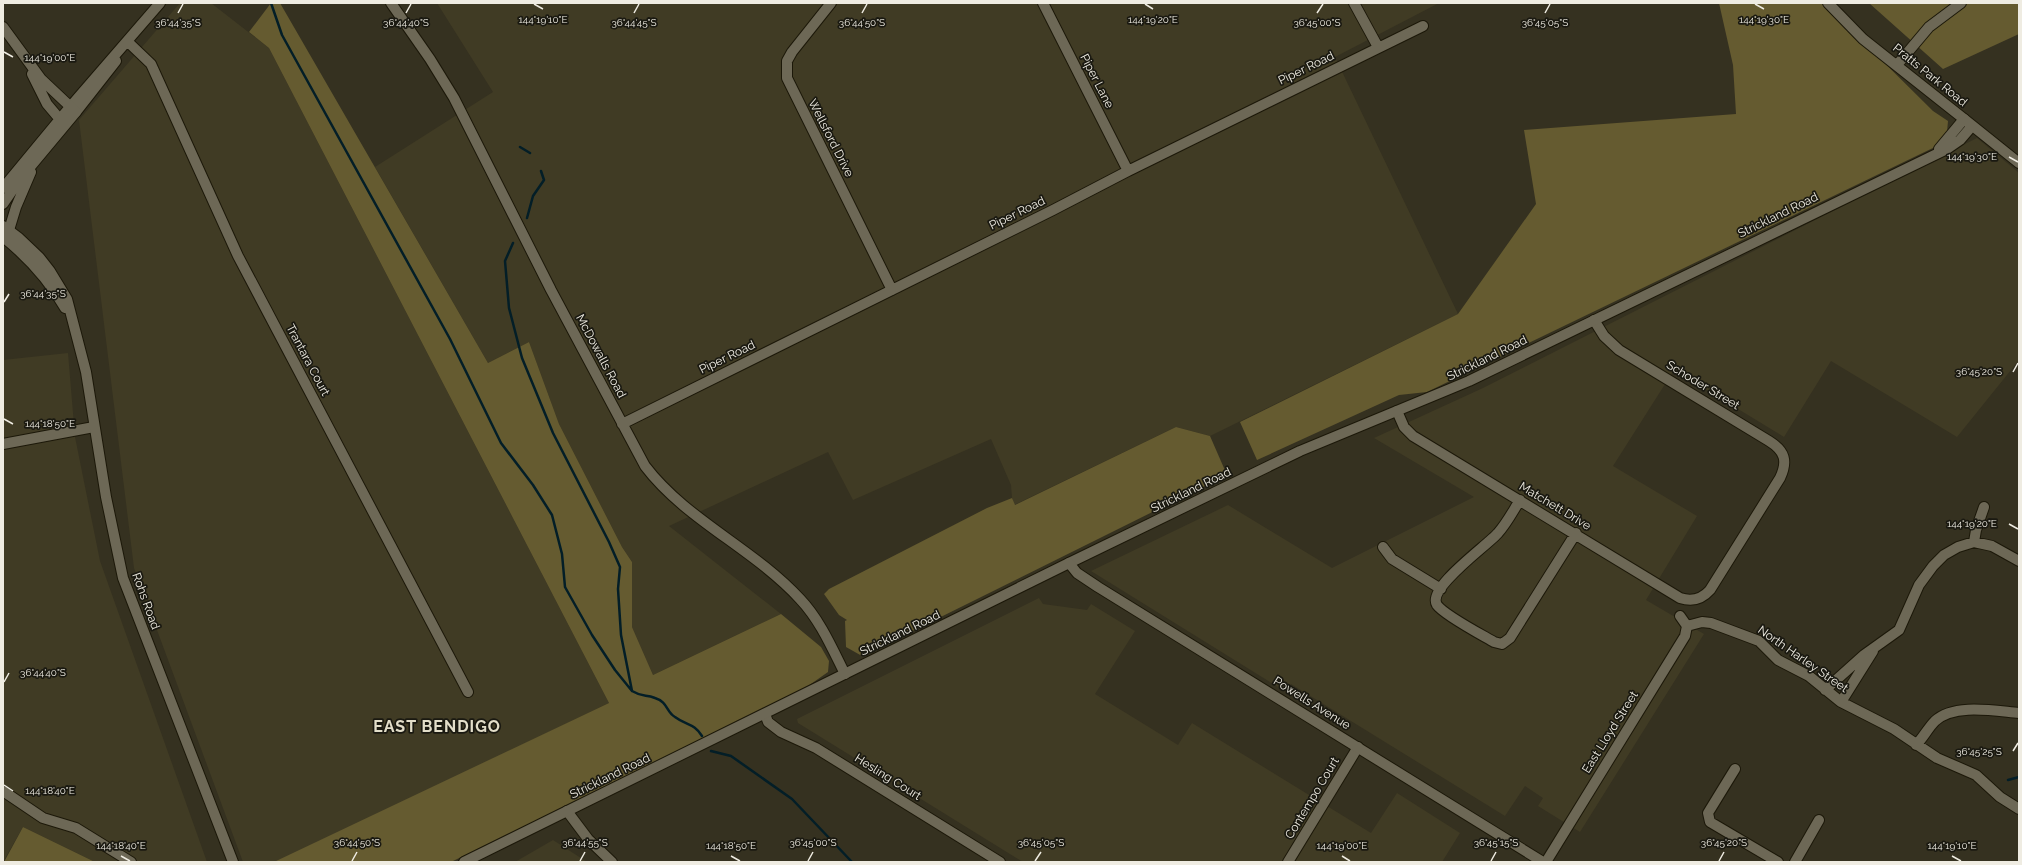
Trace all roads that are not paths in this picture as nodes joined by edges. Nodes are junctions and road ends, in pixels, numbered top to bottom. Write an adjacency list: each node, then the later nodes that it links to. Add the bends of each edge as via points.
1 (160, 3): 10 (street)
2 (391, 3): 28 (street, McDowalls Road, via 454,98)
3 (831, 3): 25 (street, Wellsford Drive, via 792,52 787,61 787,78)
4 (1042, 3): 21 (street, Piper Lane)
5 (1354, 3): 11 (street)
6 (1828, 3): 13 (street, Pratts Park Road, via 1863,39)
7 (1961, 3): 13 (street, via 1929,27)
8 (1423, 26): 11 (street, Piper Road)
9 (3, 27): 12 (street)
10 (128, 42): 14 (street, via 112,57); 45 (street, Trantara Court, via 151,64 238,256)
11 (1378, 46): 21 (street, Piper Road)
12 (25, 56): 14 (street, via 41,80); 16 (street, via 43,97)
13 (1897, 65): 15 (street, Pratts Park Road)
14 (73, 109): 16 (street)
15 (1964, 119): 17 (street, Pratts Park Road); 19 (street, Strickland Road)
16 (62, 122): 18 (street); 22 (street)
17 (1972, 126): 19 (street, Strickland Road, via 1960,140 1947,149); 20 (street, Pratts Park Road)
18 (41, 153): 23 (street); 24 (street)
19 (1934, 153): 26 (street, Strickland Road)
20 (2019, 163)
21 (1128, 171): 25 (street, Piper Road)
22 (3, 188)
23 (3, 204)
24 (5, 231): 29 (street, Rohs Road, via 39,257 60,285 72,313 78,337)
25 (892, 290): 28 (street, Piper Road)
26 (1594, 320): 27 (street, Strickland Road, via 1470,381); 39 (street, Schoder Street, via 1600,331 1620,350 1779,448 1786,461 1780,478)
27 (1397, 411): 31 (street, Matchett Drive, via 1404,427 1413,436); 37 (street, Strickland Road, via 1300,451)
28 (622, 424): 43 (street, McDowalls Road, via 638,456 660,484 686,508 799,598 820,626)
29 (94, 427): 30 (street); 57 (street, Rohs Road, via 123,578)
30 (3, 444)
31 (1520, 500): 33 (street, Matchett Drive); 38 (street, via 1498,533 1460,566)
32 (1984, 507): 34 (street, via 1974,534)
33 (1576, 533): 38 (street, via 1510,638 1502,644 1494,642 1440,608 1436,601); 39 (street, Matchett Drive, via 1680,598 1698,599)
34 (1974, 542): 36 (street, via 1992,546); 42 (street, via 1951,551 1933,566 1919,585 1899,630)
35 (1383, 547): 38 (street, via 1392,559)
36 (2019, 561)
37 (1070, 563): 43 (street, Strickland Road); 50 (street, Powells Avenue, via 1077,572 1098,587)
38 (1441, 589)
39 (1710, 590)
40 (1680, 616): 41 (street)
41 (1687, 626): 44 (street, North Harley Street, via 1702,622 1711,623 1750,636 1766,647 1778,660 1808,676); 63 (street, East Lloyd Street, via 1685,636)
42 (1876, 648): 44 (street, via 1864,655); 46 (street)
43 (845, 674): 48 (street, Strickland Road)
44 (1825, 690): 46 (street, North Harley Street)
45 (468, 692)
46 (1840, 702): 49 (street, North Harley Street, via 1886,724)
47 (2019, 712): 49 (street, via 1963,710 1947,713 1935,721)
48 (765, 714): 54 (street, Strickland Road); 60 (street, Hesling Court, via 768,722 781,732 816,748)
49 (1916, 746): 53 (street, North Harley Street, via 1976,775 2000,797)
50 (1358, 748): 61 (street, Contempo Court); 62 (street, Powells Avenue)
51 (1734, 769): 64 (street, via 1708,813 1710,822)
52 (3, 791): 56 (street, via 43,818 76,828)
53 (2019, 809)
54 (567, 811): 58 (street, Strickland Road); 59 (street, via 588,839)
55 (1819, 820): 65 (street)
56 (131, 862)
57 (233, 862)
58 (464, 862)
59 (612, 862)
60 (1000, 862)
61 (1288, 862)
62 (1543, 862)
63 (1546, 862)
64 (1778, 862)
65 (1795, 862)

